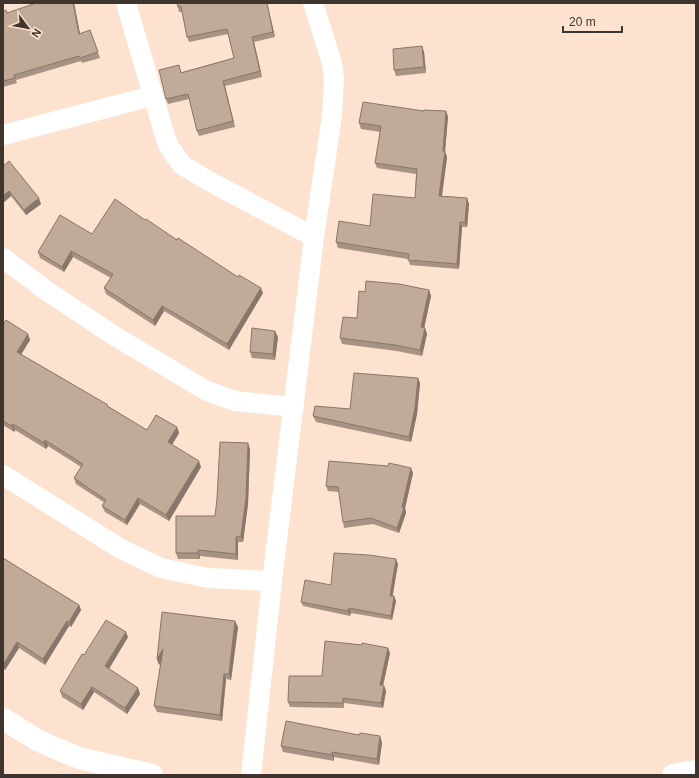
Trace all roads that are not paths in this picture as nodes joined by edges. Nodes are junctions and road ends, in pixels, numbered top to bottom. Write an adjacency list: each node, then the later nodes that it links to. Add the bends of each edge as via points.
1 (126, 3): 3 (street)
2 (313, 3): 5 (street, via 332,62 334,79 332,116)
3 (152, 96): 4 (street); 5 (street, via 168,145 182,165)
4 (3, 135)
5 (314, 237): 7 (street)
6 (3, 258): 7 (street, via 113,335 207,391 236,401)
7 (294, 407): 9 (street)
8 (3, 475): 9 (street, via 121,549 161,568 208,578)
9 (272, 581): 13 (street)
10 (3, 719): 12 (street, via 40,741 79,758)
11 (696, 771): 14 (street)
12 (152, 775)
13 (251, 775)
14 (672, 775)

